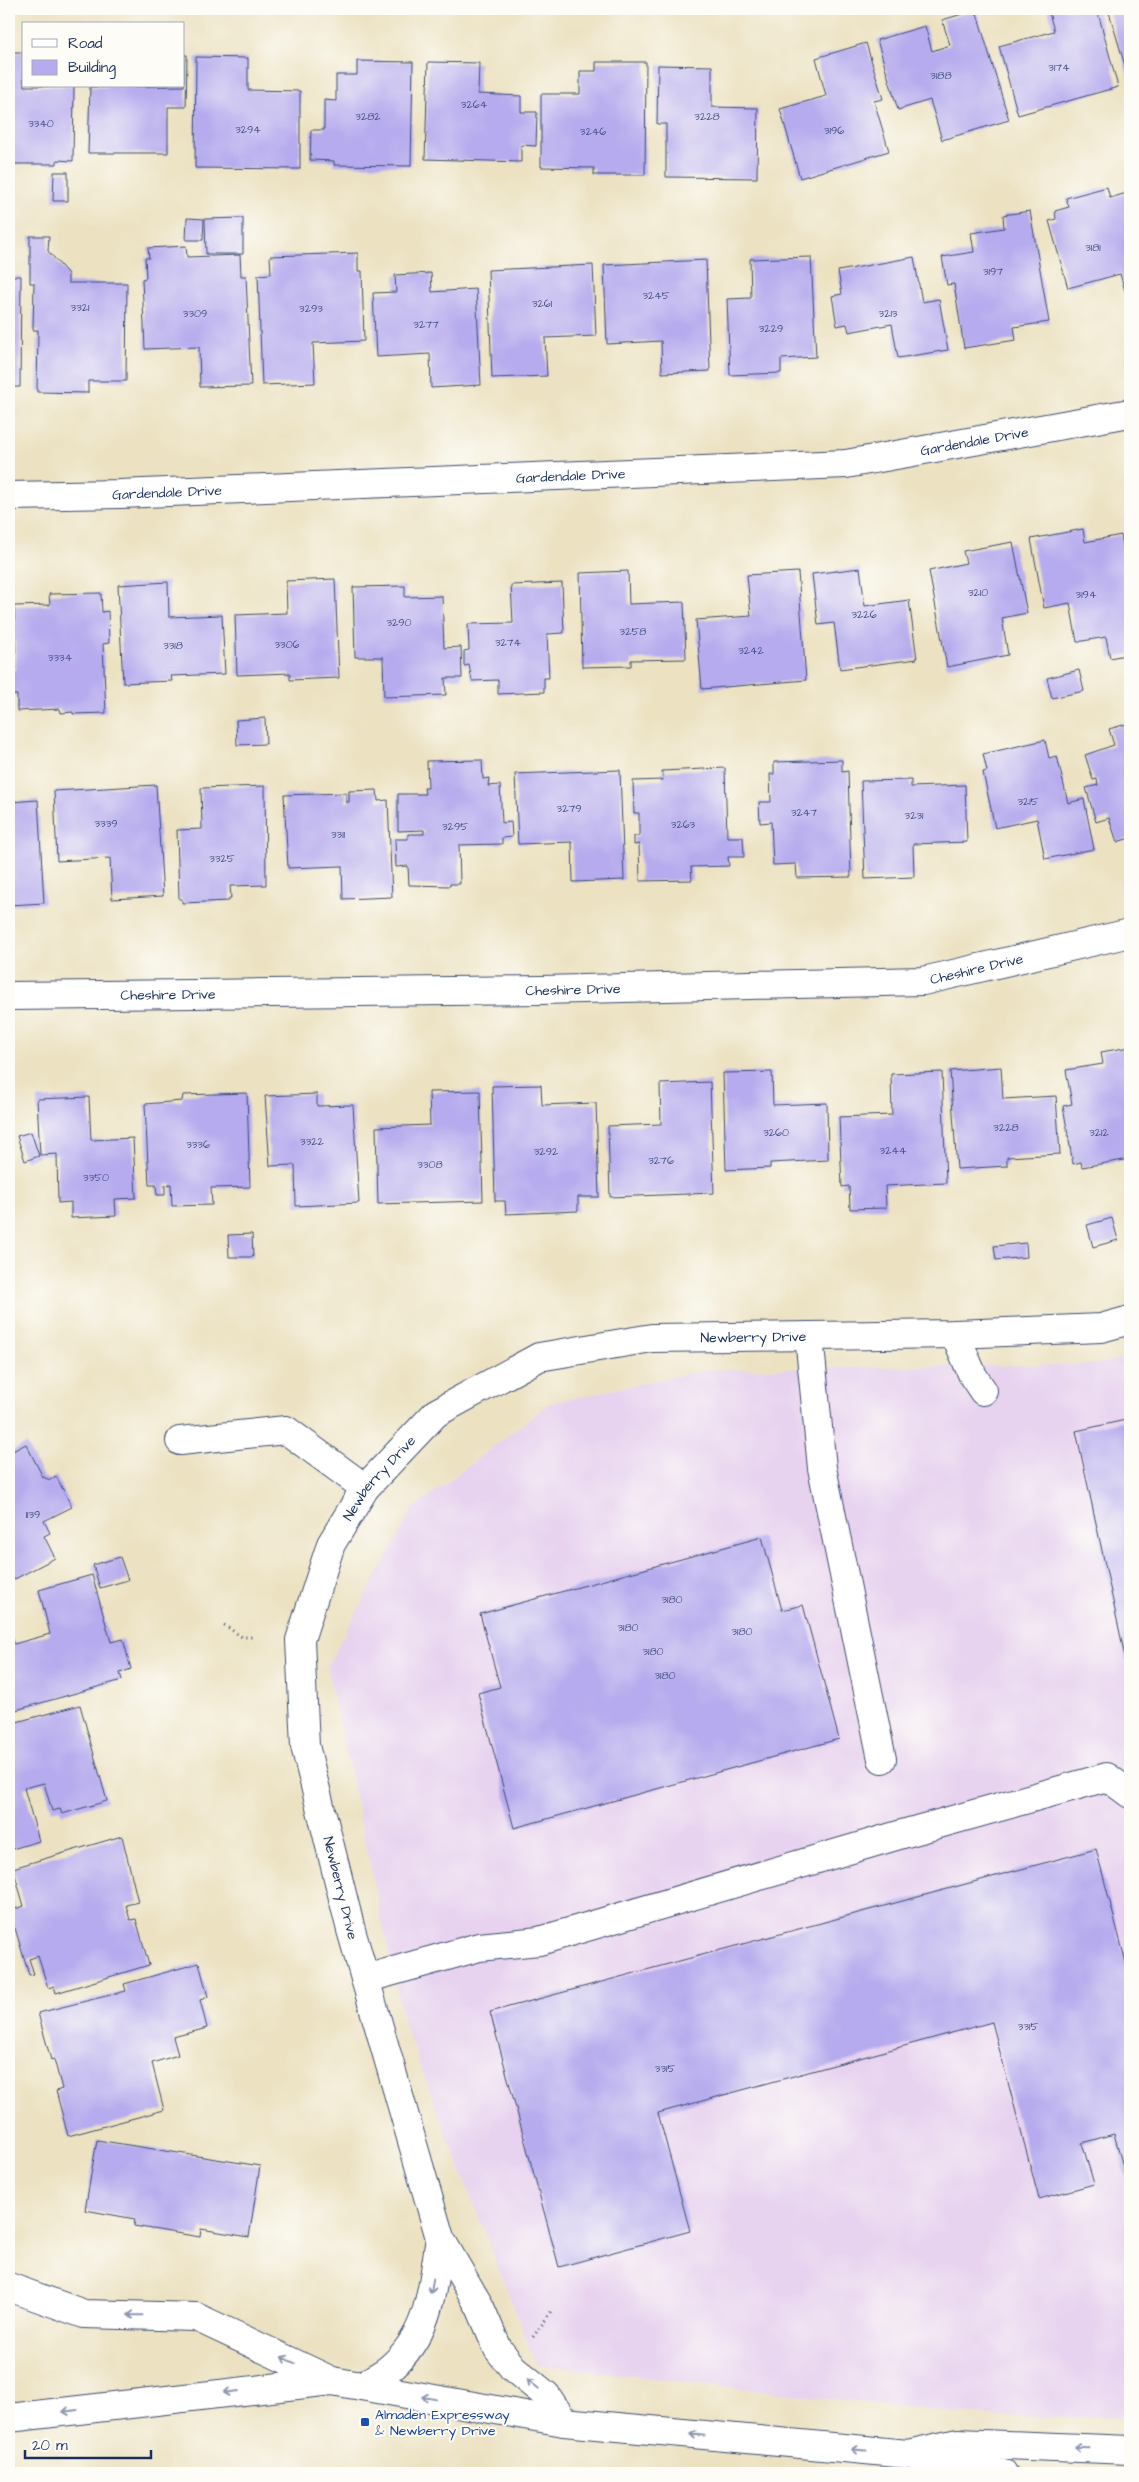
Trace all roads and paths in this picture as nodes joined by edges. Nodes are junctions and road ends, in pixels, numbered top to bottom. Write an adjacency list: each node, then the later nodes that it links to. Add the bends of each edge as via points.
1 (1130, 413): 2 (main road, Gardendale Drive, via 846,464 130,494)
2 (9, 496)
3 (1130, 933): 4 (main road, Cheshire Drive, via 923,981 541,990)
4 (9, 996)
5 (1130, 1320): 6 (main road, Newberry Drive, via 1101,1328)
6 (954, 1334): 7 (main road, Newberry Drive); 8 (main road)
7 (810, 1336): 10 (main road, Newberry Drive, via 652,1338 539,1357 436,1413); 13 (main road, via 822,1468)
8 (983, 1391)
9 (180, 1440): 10 (main road, via 286,1430)
10 (365, 1488): 15 (main road, Newberry Drive, via 332,1544 300,1640 305,1746)
11 (224, 1625): 12 (path, via 242,1637)
12 (255, 1637)
13 (882, 1760)
14 (1130, 1794): 15 (main road, via 1107,1777 539,1941 479,1948)
15 (365, 1979): 16 (main road, Newberry Drive)
16 (440, 2238): 21 (main road, one-way to 21, via 427,2313 418,2337 390,2369); 23 (main road, one-way to 16, via 546,2395 513,2368 498,2350 480,2307)
17 (9, 2287): 20 (main road, one-way to 17, via 196,2316 84,2314)
18 (550, 2312): 19 (path)
19 (531, 2339)
20 (332, 2381): 21 (main road); 22 (main road, one-way to 22)
21 (361, 2386): 23 (main road, one-way to 21)
22 (9, 2418)
23 (564, 2422): 25 (main road, one-way to 23)
24 (1130, 2450): 25 (main road, one-way to 25, via 958,2443)
25 (908, 2454): 26 (main road)
26 (1003, 2473)

